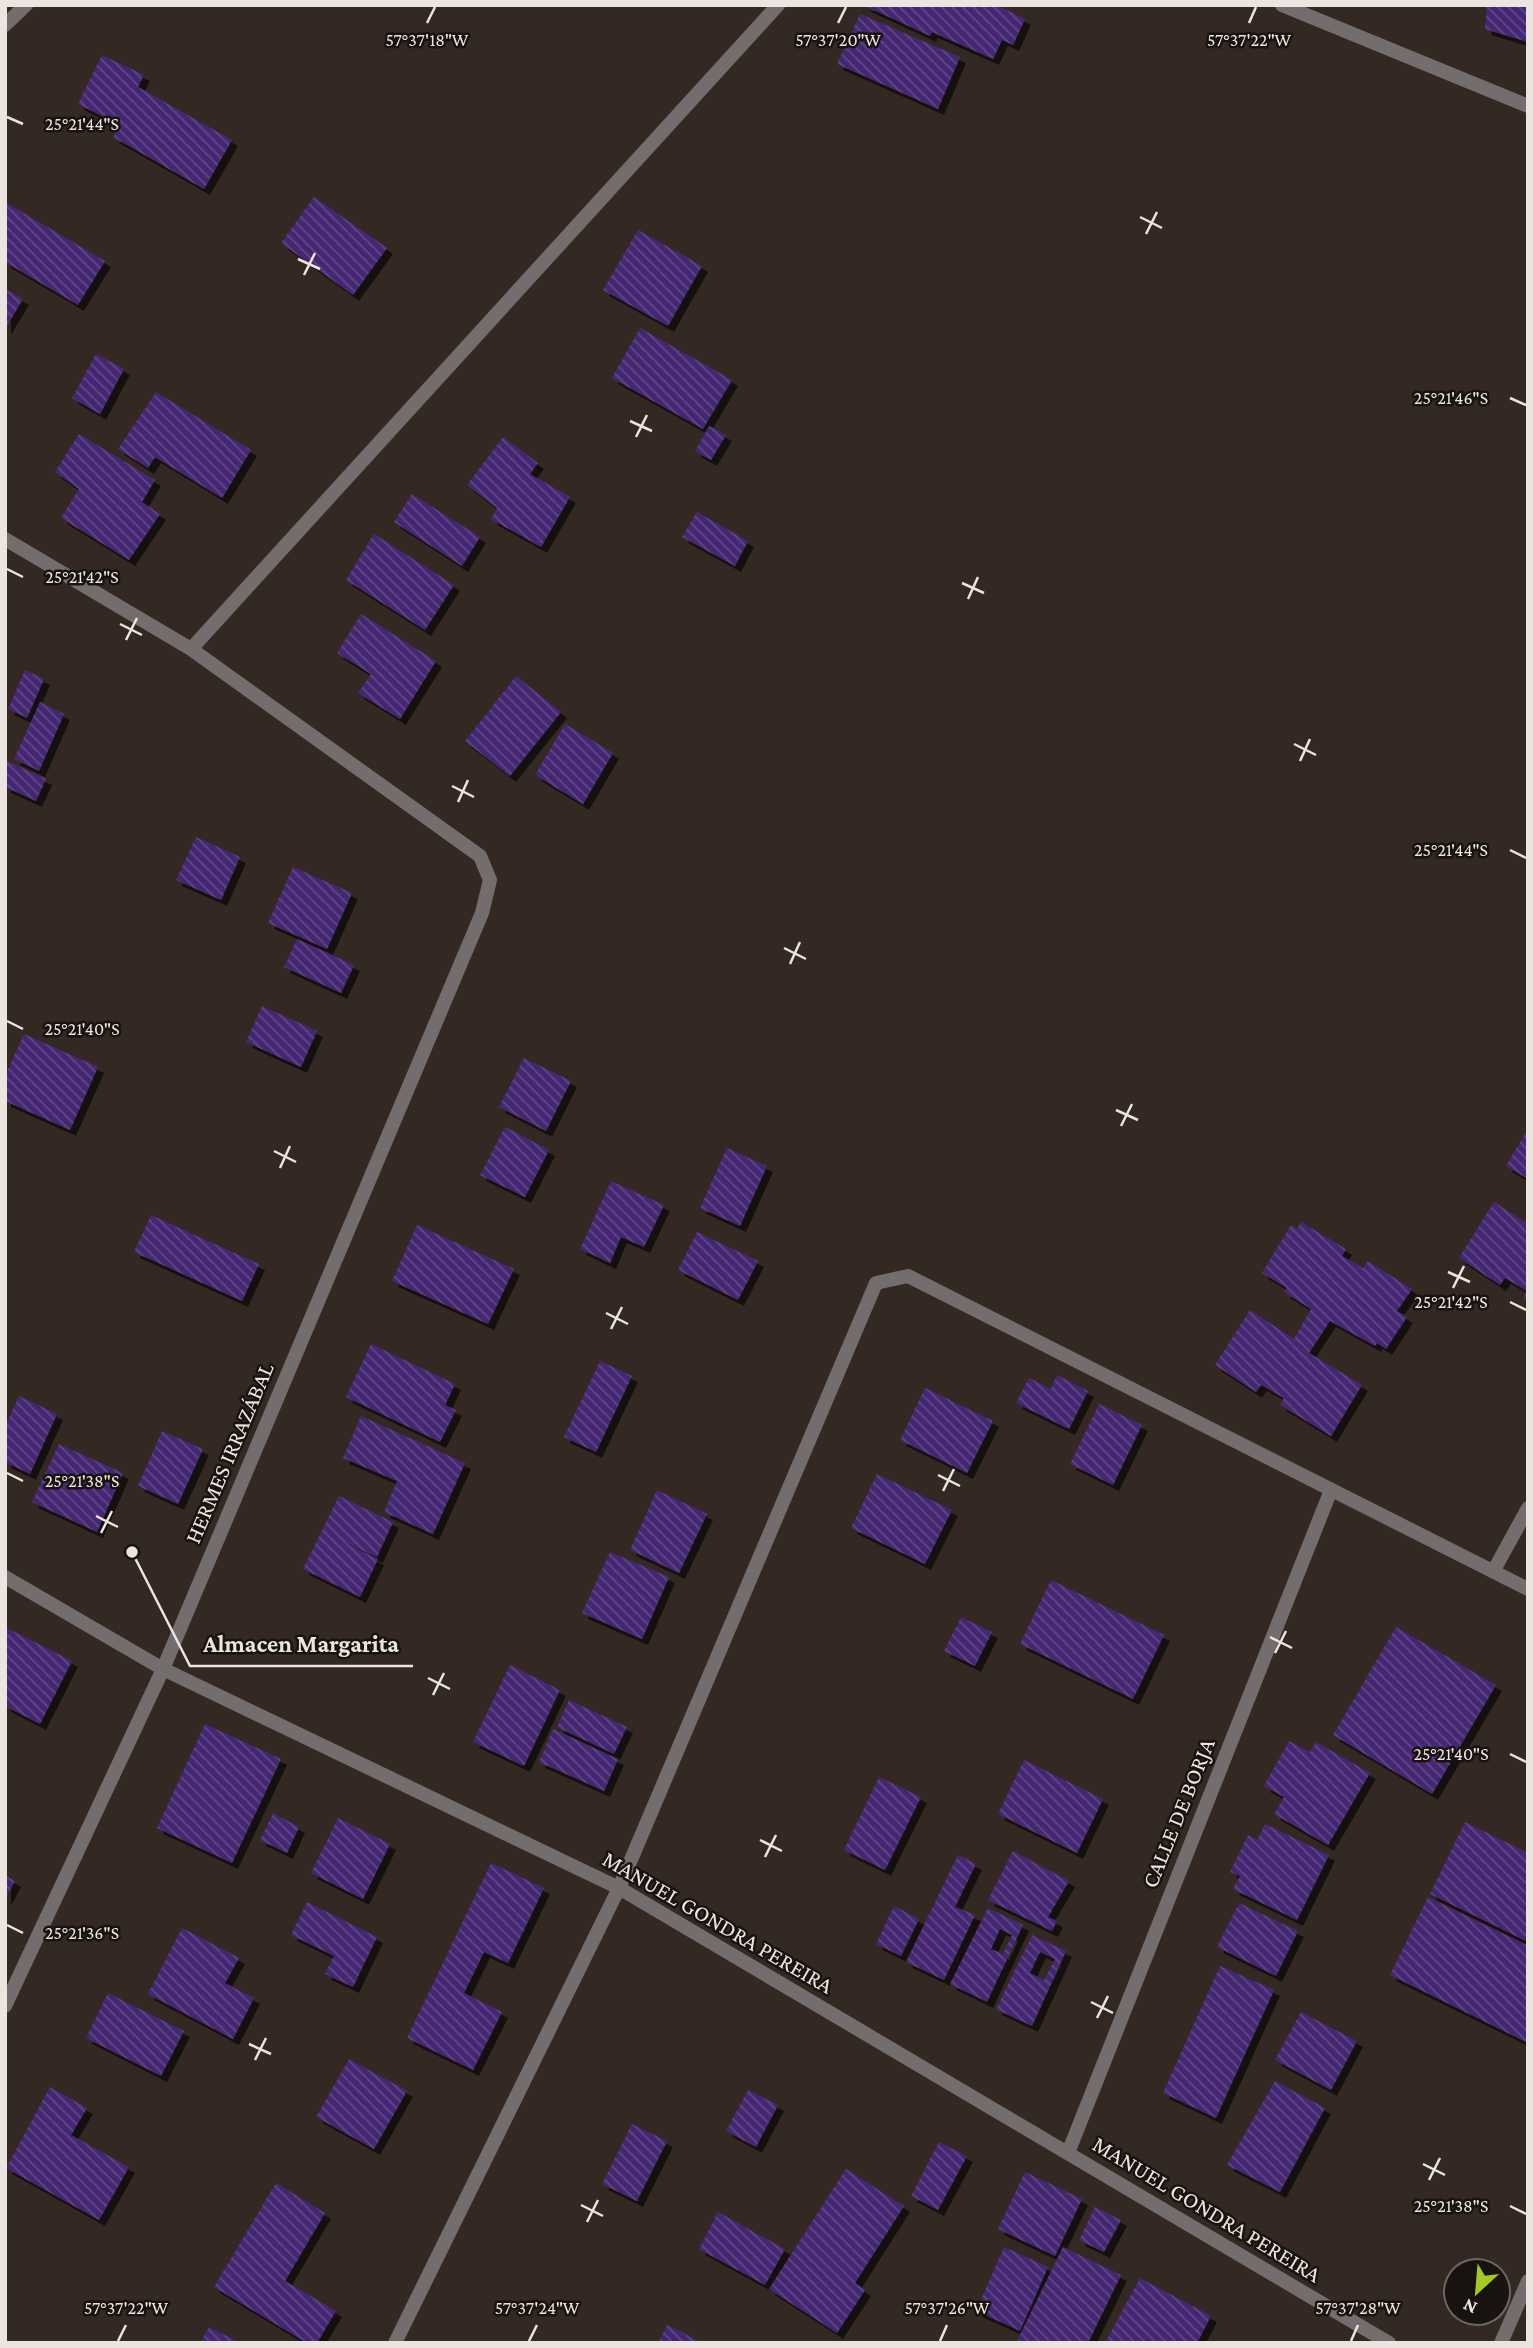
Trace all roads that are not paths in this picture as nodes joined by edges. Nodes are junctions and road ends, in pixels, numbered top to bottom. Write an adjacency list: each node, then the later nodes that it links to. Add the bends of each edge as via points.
1 (26, 5): 4 (street)
2 (778, 5): 7 (street)
3 (1288, 6): 5 (street)
4 (5, 25)
5 (1528, 106)
6 (5, 539): 7 (street, HERMES IRRAZÁBAL)
7 (191, 649): 13 (street, HERMES IRRAZÁBAL, via 480,856 490,880 482,913)
8 (1331, 1490): 10 (street); 14 (street, via 908,1276 876,1283); 16 (street, CALLE DE BORJA)
9 (1528, 1508): 10 (street)
10 (1494, 1570): 12 (street)
11 (5, 1577): 13 (street, MANUEL GONDRA PEREIRA)
12 (1528, 1589)
13 (163, 1669): 14 (street, MANUEL GONDRA PEREIRA); 15 (street, HERMES IRRAZÁBAL)
14 (619, 1888): 16 (street, MANUEL GONDRA PEREIRA); 18 (street)
15 (5, 2006)
16 (1068, 2153): 19 (street, MANUEL GONDRA PEREIRA)
17 (1528, 2281): 20 (street)
18 (395, 2343)
19 (1389, 2343)
20 (1501, 2343)

